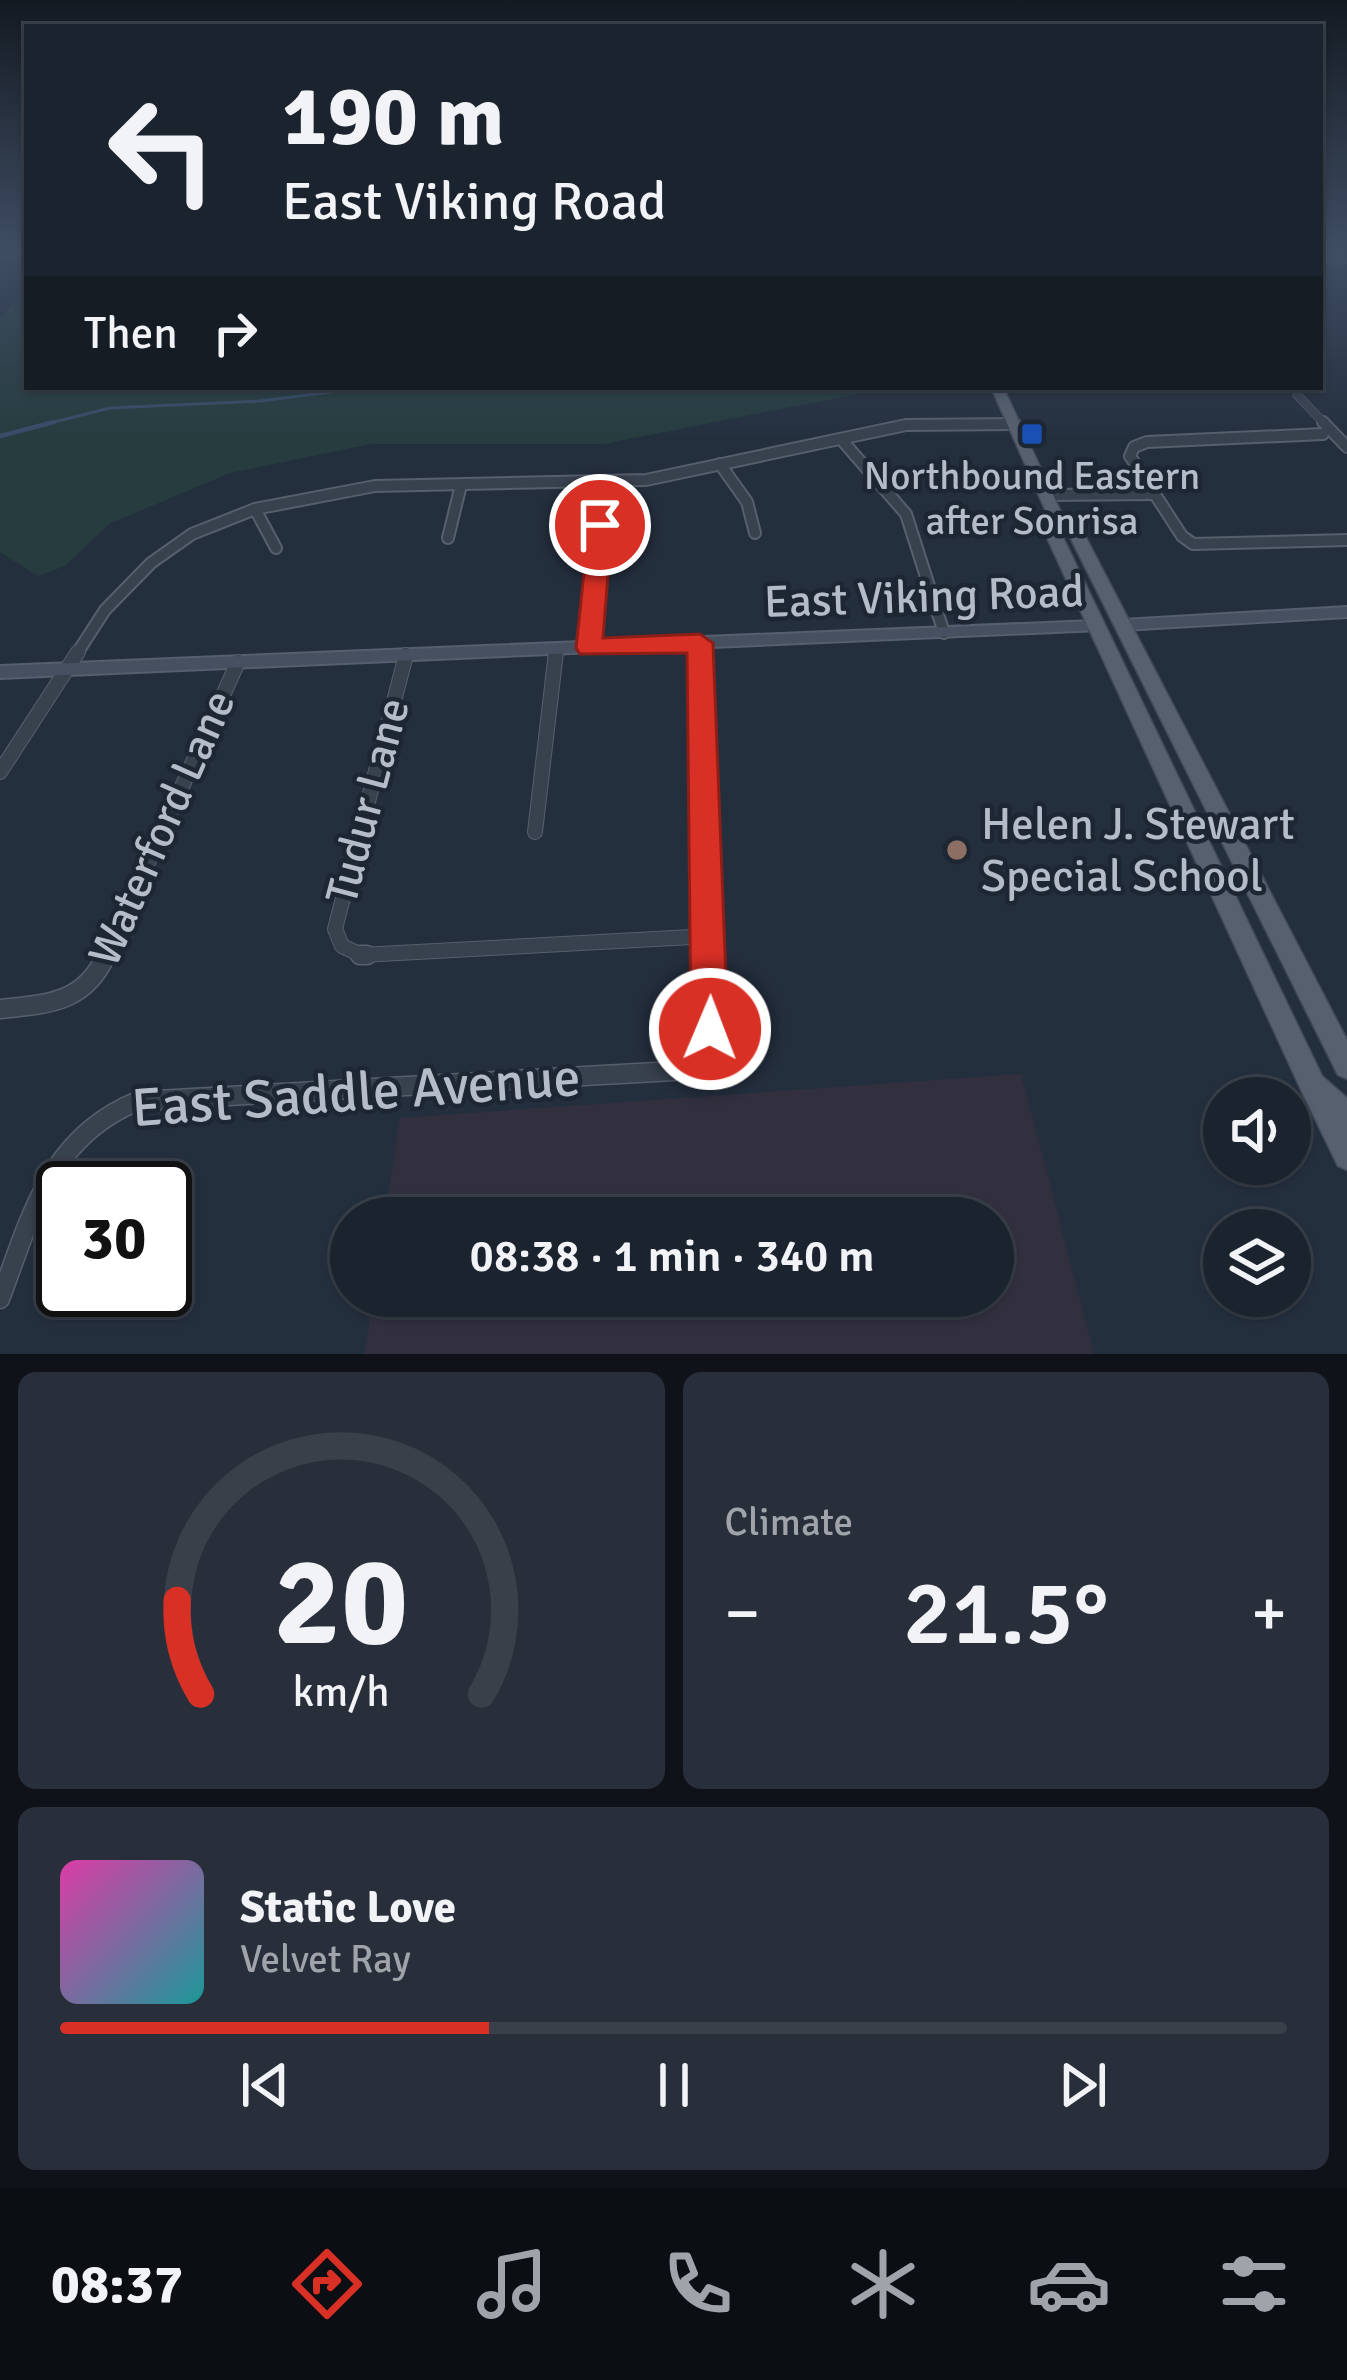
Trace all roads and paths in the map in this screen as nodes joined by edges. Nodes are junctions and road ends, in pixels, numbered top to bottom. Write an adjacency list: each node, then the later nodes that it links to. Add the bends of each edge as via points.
1 (999, 390): 3 (main road)
2 (1298, 395): 6 (street)
3 (1016, 424): 5 (street, via 906,425); 11 (main road)
4 (1323, 434): 10 (street, via 1147,442 1130,456)
5 (841, 439): 7 (street); 21 (street, via 906,514)
6 (1347, 447)
7 (720, 464): 8 (street); 14 (street, via 747,502)
8 (604, 484): 9 (street); 23 (street)
9 (460, 485): 12 (street, via 339,490); 15 (street)
10 (1155, 494): 11 (street); 16 (street, via 1182,536 1208,548)
11 (1047, 496): 13 (main road)
12 (255, 509): 17 (street); 27 (street, via 192,534 151,562 105,610)
13 (1055, 514): 19 (main road, via 1072,526); 20 (main road, via 1050,527)
14 (755, 533)
15 (448, 538)
16 (1347, 540)
17 (276, 548)
18 (1347, 612): 19 (street, East Viking Road)
19 (1123, 625): 20 (street, East Viking Road); 33 (main road)
20 (1094, 626): 21 (street, East Viking Road); 34 (main road)
21 (944, 633): 22 (street, East Viking Road)
22 (700, 643): 23 (street, East Viking Road); 31 (street)
23 (590, 648): 24 (street, East Viking Road)
24 (556, 649): 25 (street, East Viking Road); 30 (street)
25 (406, 656): 26 (street, East Viking Road); 31 (street, Tudur Lane, via 335,929 342,946 361,955)
26 (238, 662): 27 (street, East Viking Road); 32 (street, Waterford Lane, via 96,978 64,1003)
27 (68, 670): 28 (street, East Viking Road); 29 (street)
28 (0, 672)
29 (0, 772)
30 (535, 832)
31 (710, 936): 39 (street, East Saddle Avenue, via 710,1029 694,1062 674,1071 138,1102 91,1120 44,1191)
32 (0, 1009)
33 (1347, 1066)
34 (1308, 1077)
35 (1311, 1083): 37 (main road)
36 (1311, 1084): 38 (main road)
37 (1347, 1115)
38 (1346, 1152)
39 (0, 1299)

